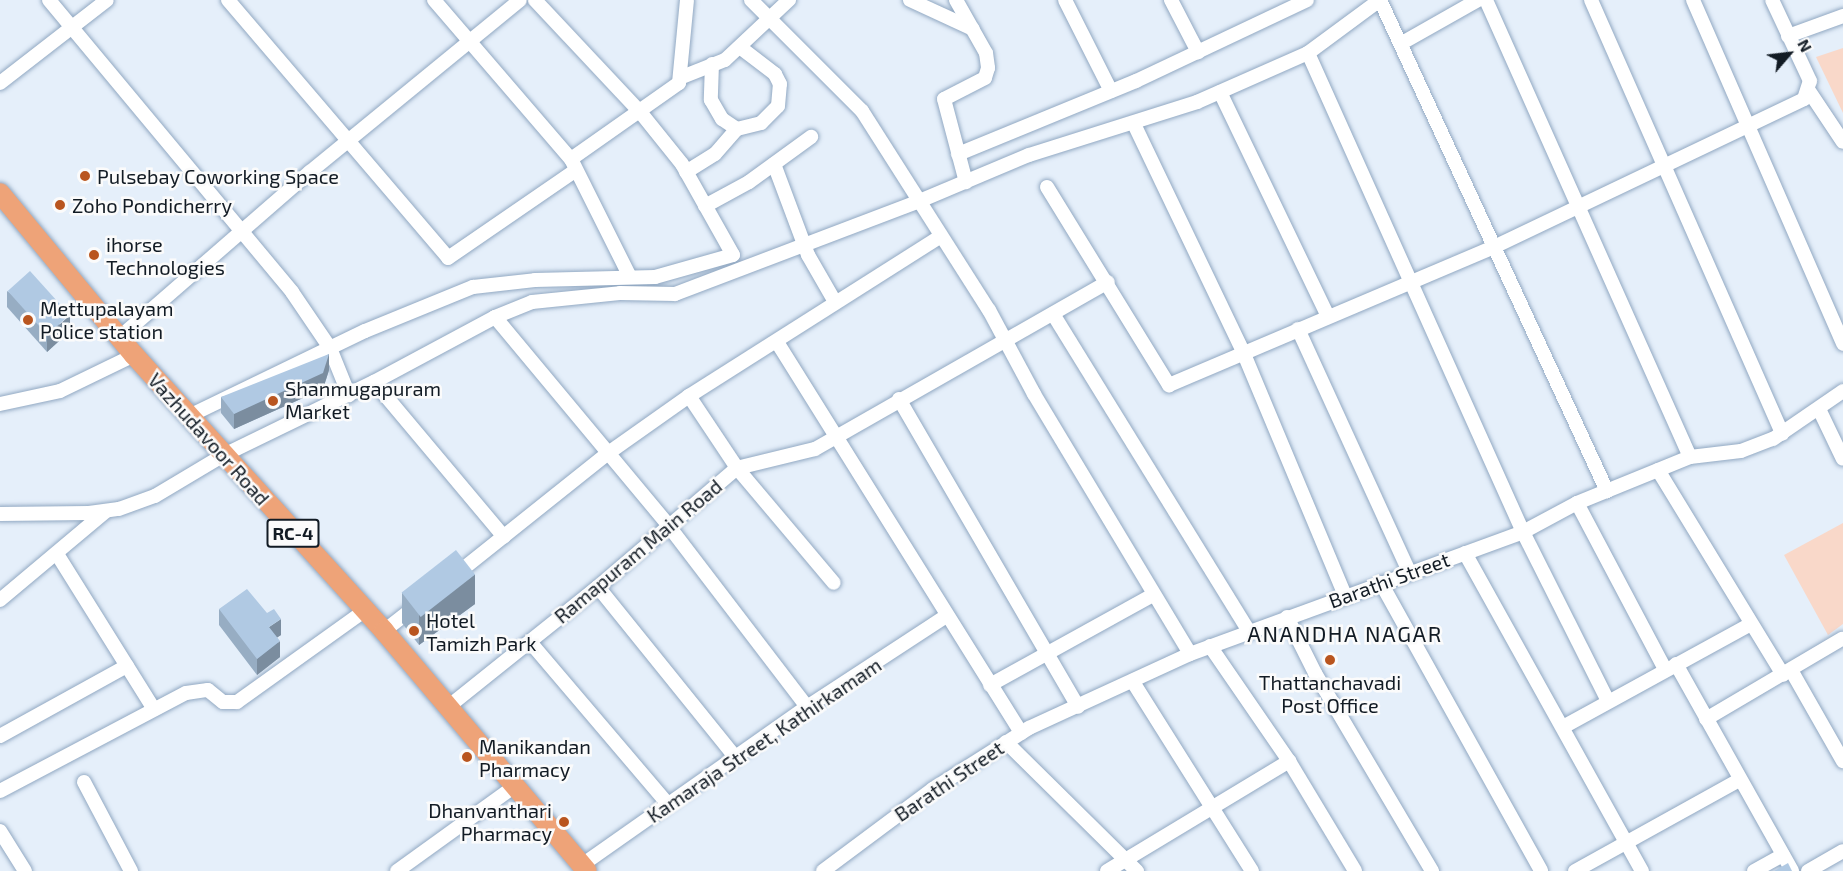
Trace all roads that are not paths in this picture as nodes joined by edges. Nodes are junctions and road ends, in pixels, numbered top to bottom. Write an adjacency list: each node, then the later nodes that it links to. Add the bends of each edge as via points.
1 (49, 0): 22 (street)
2 (107, 0): 22 (street)
3 (228, 0): 41 (street)
4 (434, 0): 25 (street)
5 (520, 0): 25 (street)
6 (535, 0): 36 (street)
7 (687, 0): 31 (street)
8 (752, 0): 21 (street)
9 (789, 0): 21 (street)
10 (910, 0): 23 (street)
11 (956, 0): 23 (street)
12 (1065, 0): 34 (street)
13 (1171, 0): 28 (street)
14 (1306, 0): 28 (street)
15 (1478, 0): 26 (street)
16 (1486, 0): 52 (street)
17 (1591, 0): 46 (street)
18 (1693, 0): 38 (street)
19 (1772, 0): 24 (street)
20 (1843, 16): 24 (street)
21 (770, 20): 27 (street); 51 (street, via 862,111)
22 (73, 28): 32 (street); 54 (street)
23 (973, 29): 43 (street, via 986,53 985,78 944,99)
24 (1788, 36): 33 (street, via 1810,81)
25 (469, 39): 41 (street); 45 (street)
26 (1402, 44): 29 (street, via 1380,0); 57 (street)
27 (741, 48): 30 (street); 39 (street, via 775,74 781,95 770,117 750,128)
28 (1198, 52): 34 (street)
29 (1308, 53): 35 (street); 59 (street)
30 (712, 64): 31 (street); 39 (street, via 711,100 722,119)
31 (682, 77): 36 (street)
32 (0, 83)
33 (1809, 91): 38 (street, via 1791,106); 42 (street)
34 (1110, 92): 43 (street)
35 (1220, 92): 37 (street); 63 (street)
36 (641, 112): 45 (street); 47 (street)
37 (1134, 124): 48 (street, via 1029,155); 71 (street)
38 (1746, 126): 46 (street); 69 (street)
39 (737, 129): 47 (street, via 715,154)
40 (811, 137): 44 (street)
41 (350, 139): 45 (street, via 448,258); 54 (street)
42 (1843, 142)
43 (958, 154): 48 (street)
44 (774, 164): 53 (street); 56 (street)
45 (573, 165): 58 (street)
46 (1662, 166): 52 (street); 81 (street)
47 (686, 172): 53 (street)
48 (966, 182): 51 (street)
49 (1047, 187): 60 (street)
50 (0, 193): 66 (main road, Vazhudavoor Road / RC-4)
51 (917, 202): 55 (street); 56 (street)
52 (1578, 206): 57 (street); 85 (street)
53 (705, 207): 58 (street, via 733,255 655,277)
54 (243, 230): 66 (street); 70 (street)
55 (940, 237): 61 (street); 67 (street)
56 (804, 244): 61 (street); 64 (street, via 675,294 620,293 532,302)
57 (1496, 246): 59 (street); 89 (street)
58 (630, 277): 70 (street, via 535,280 473,288)
59 (1411, 280): 63 (street); 94 (street)
60 (1108, 282): 62 (street, Ramapuram Main Road); 71 (street, via 1169,385)
61 (835, 302): 68 (street)
62 (1053, 314): 67 (street, Ramapuram Main Road); 110 (street)
63 (1328, 316): 65 (street)
64 (495, 317): 73 (street); 83 (street)
65 (1298, 329): 71 (street); 98 (street)
66 (120, 337): 72 (main road, Vazhudavoor Road / RC-4)
67 (1006, 339): 77 (street, Ramapuram Main Road); 102 (street)
68 (777, 342): 76 (street); 82 (street)
69 (1843, 344)
70 (330, 348): 75 (street); 80 (street)
71 (1244, 354): 103 (street)
72 (134, 356): 78 (street, via 60,391); 80 (main road, Vazhudavoor Road / RC-4)
73 (374, 382): 75 (street); 95 (street)
74 (1843, 391): 79 (street, Barathi Street)
75 (349, 395): 84 (street)
76 (689, 396): 83 (street); 87 (street)
77 (899, 399): 82 (street, Ramapuram Main Road); 114 (street)
78 (0, 404)
79 (1819, 410): 81 (street, Barathi Street); 86 (street)
80 (189, 416): 84 (main road, Vazhudavoor Road / RC-4)
81 (1782, 434): 85 (street, Barathi Street, via 1741,451)
82 (834, 438): 87 (street, Ramapuram Main Road, via 815,449); 106 (street)
83 (607, 454): 93 (street); 95 (street)
84 (222, 456): 91 (street, via 155,496); 105 (main road, Vazhudavoor Road / RC-4)
85 (1689, 457): 88 (street, Barathi Street)
86 (1843, 459)
87 (737, 468): 93 (street, Ramapuram Main Road); 99 (street)
88 (1658, 470): 89 (street, Barathi Street); 108 (street)
89 (1607, 491): 90 (street, Barathi Street)
90 (1577, 503): 94 (street, Barathi Street); 117 (street)
91 (108, 510): 92 (street); 97 (street)
92 (0, 514)
93 (669, 525): 101 (street, Ramapuram Main Road); 123 (street)
94 (1523, 531): 96 (street, Barathi Street); 121 (street)
95 (504, 537): 109 (street)
96 (1465, 553): 98 (street, Barathi Street); 127 (street)
97 (57, 554): 104 (street); 116 (street)
98 (1409, 572): 100 (street, Barathi Street)
99 (834, 583)
100 (1381, 583): 103 (street, Barathi Street); 155 (street)
101 (598, 587): 112 (street, Ramapuram Main Road); 131 (street)
102 (1153, 595): 114 (street); 115 (street)
103 (1345, 596): 107 (street, Barathi Street)
104 (0, 600)
105 (364, 611): 109 (main road, Vazhudavoor Road / RC-4); 125 (street, via 237,702 223,702 202,689)
106 (946, 616): 120 (street); 123 (street, Kamaraja Street, Kathirkamam)
107 (1287, 617): 110 (street, Barathi Street); 154 (street, via 1315,673)
108 (1751, 624): 117 (street); 118 (street)
109 (384, 631): 122 (main road, Vazhudavoor Road / RC-4)
110 (1249, 631): 113 (street, Barathi Street)
111 (1843, 639): 118 (street)
112 (530, 642): 122 (street, Ramapuram Main Road); 138 (street)
113 (1210, 646): 115 (street, Barathi Street); 133 (street)
114 (1047, 654): 120 (street); 124 (street)
115 (1190, 654): 119 (street, Barathi Street)
116 (127, 666): 125 (street); 129 (street)
117 (1671, 667): 121 (street); 126 (street)
118 (1787, 672): 126 (street); 132 (street)
119 (1132, 682): 124 (street, Barathi Street); 139 (street)
120 (990, 685): 128 (street)
121 (1608, 701): 127 (street)
122 (448, 707): 136 (main road, Vazhudavoor Road / RC-4)
123 (807, 707): 131 (street, Kamaraja Street, Kathirkamam)
124 (1078, 707): 128 (street, Barathi Street)
125 (154, 710): 137 (street)
126 (1706, 719): 134 (street)
127 (1563, 727): 141 (street)
128 (1021, 733): 130 (street, Barathi Street)
129 (0, 736)
130 (1006, 742): 144 (street); 149 (street, Barathi Street, via 933,789)
131 (735, 756): 138 (street, Kamaraja Street, Kathirkamam)
132 (1843, 760)
133 (1289, 761): 139 (street); 153 (street)
134 (1739, 780): 141 (street); 143 (street)
135 (84, 783): 147 (street)
136 (515, 786): 145 (main road, Vazhudavoor Road / RC-4); 148 (street)
137 (0, 790)
138 (668, 804): 145 (street, Kamaraja Street, Kathirkamam)
139 (1211, 808): 144 (street); 152 (street)
140 (0, 831): 146 (street)
141 (1627, 845): 156 (street); 157 (street)
142 (1843, 851): 160 (street)
143 (1783, 855): 158 (street); 159 (street)
144 (1126, 856): 150 (street); 151 (street)
145 (584, 868)
146 (25, 871)
147 (131, 871)
148 (397, 871)
149 (824, 871)
150 (1107, 871)
151 (1137, 871)
152 (1252, 871)
153 (1355, 871)
154 (1432, 871)
155 (1541, 871)
156 (1575, 871)
157 (1642, 871)
158 (1754, 871)
159 (1792, 871)
160 (1808, 871)

